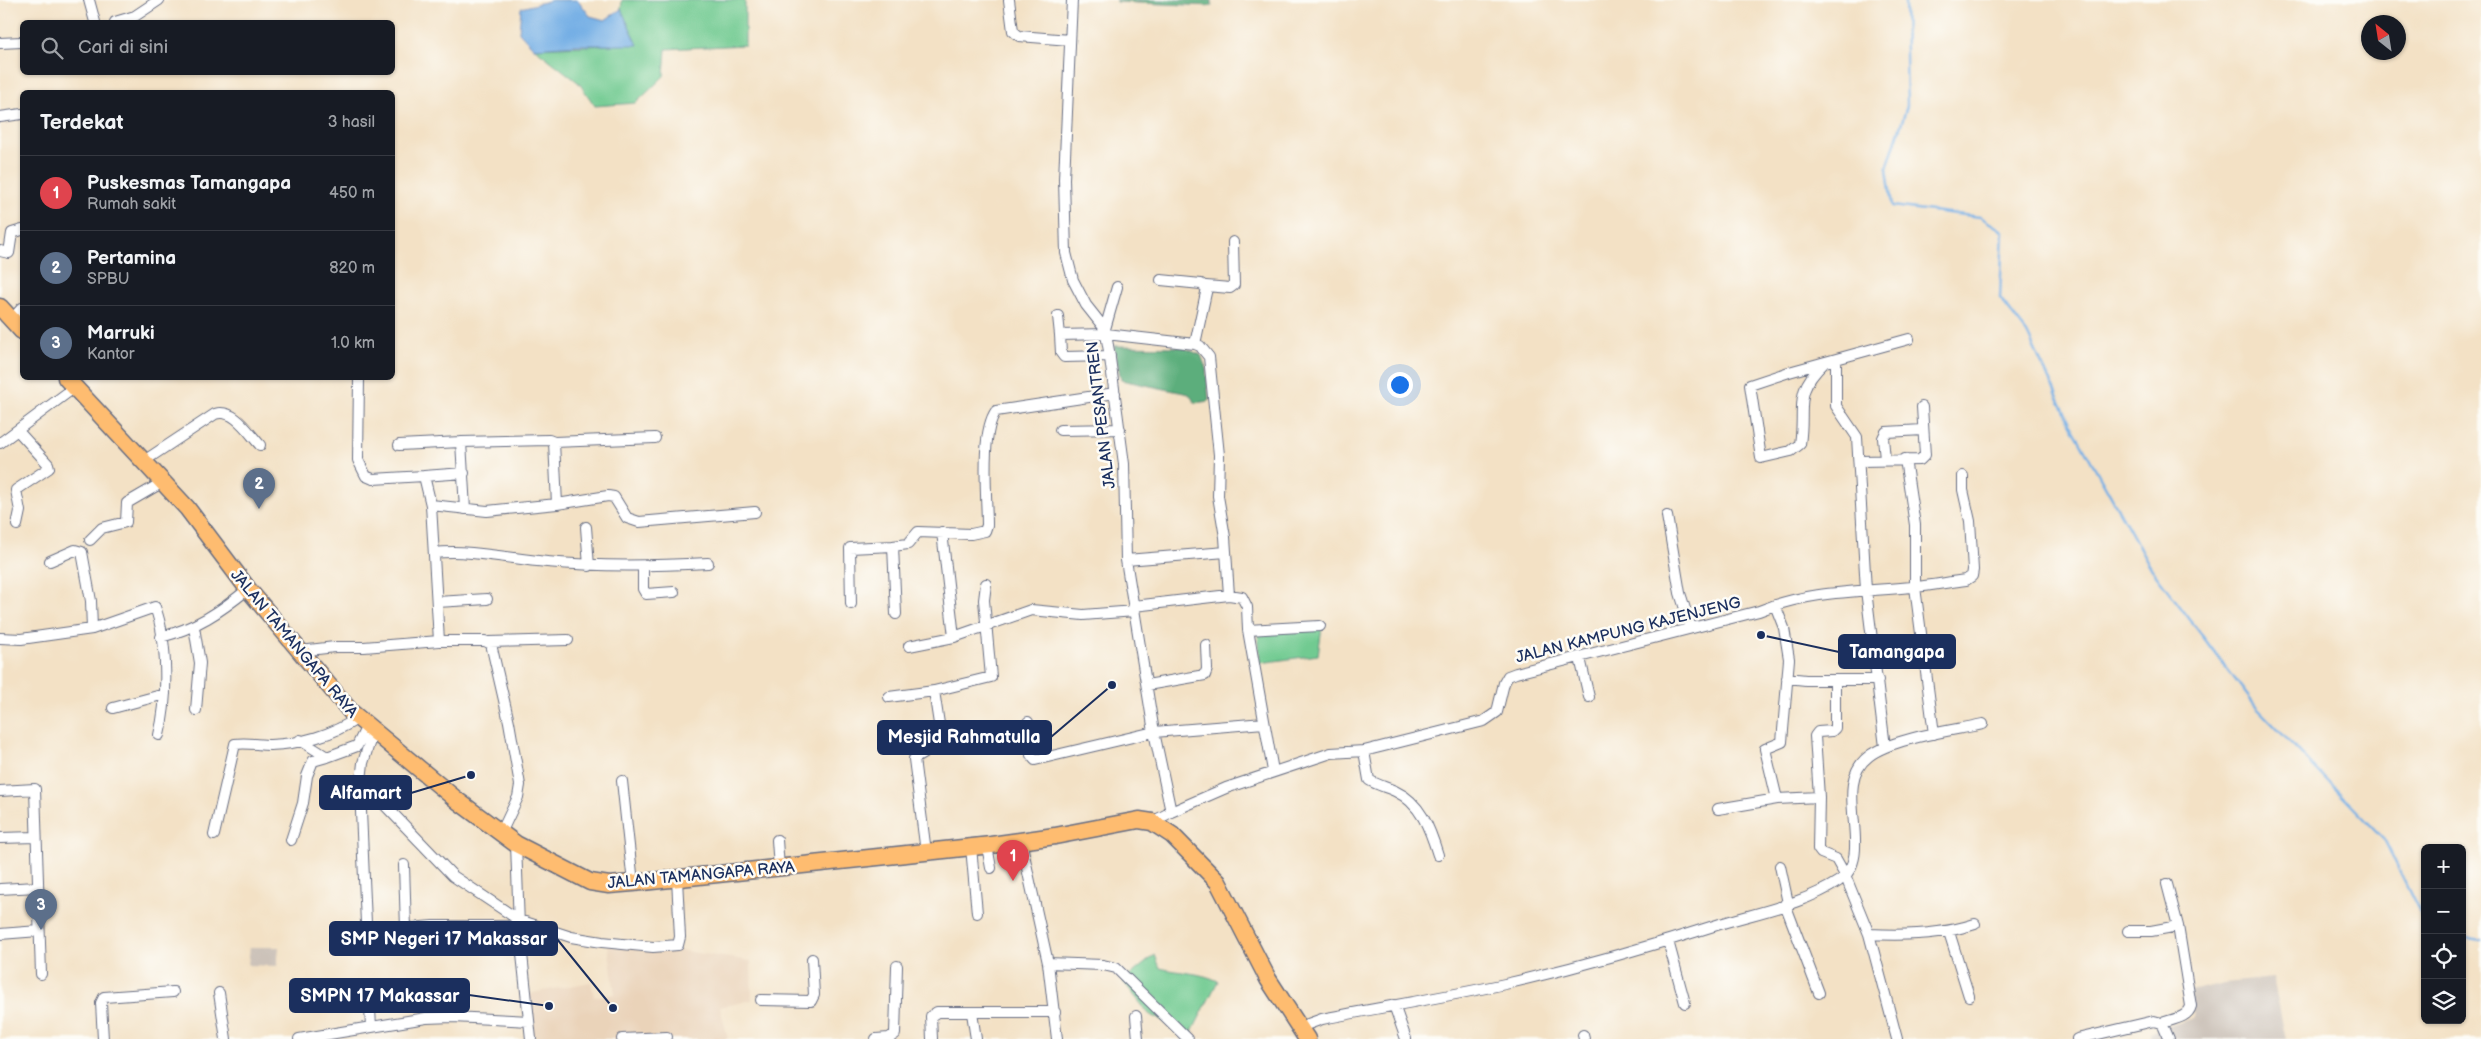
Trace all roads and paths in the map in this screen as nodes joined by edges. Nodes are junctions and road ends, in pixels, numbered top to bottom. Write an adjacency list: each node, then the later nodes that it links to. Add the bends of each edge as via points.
1 (89, 0): 5 (street)
2 (159, 0): 6 (street, via 135,16)
3 (1009, 0): 7 (street, via 1013,31 1019,36)
4 (1072, 0): 7 (street, JALAN PESANTREN)
5 (94, 20)
6 (122, 20)
7 (1070, 40): 21 (street, JALAN PESANTREN, via 1064,179 1066,253 1073,280)
8 (20, 42): 9 (street)
9 (0, 43)
10 (20, 114): 11 (street)
11 (0, 117)
12 (20, 231): 14 (street, via 12,233 9,253)
13 (1233, 242): 16 (street, via 1234,285 1230,288)
14 (0, 251)
15 (1161, 280): 16 (street)
16 (1206, 286): 24 (street)
17 (1117, 287): 21 (street)
18 (0, 307): 20 (main road)
19 (1058, 316): 22 (street)
20 (19, 319)
21 (1105, 331): 22 (street); 24 (street); 25 (street, JALAN PESANTREN)
22 (1060, 335): 25 (street, via 1064,357)
23 (1909, 339): 26 (street)
24 (1196, 344): 60 (street, via 1209,357 1219,455 1218,496)
25 (1110, 356): 30 (street, JALAN PESANTREN)
26 (1836, 360): 27 (street); 44 (street, via 1836,406 1857,436)
27 (1824, 362): 27 (street, via 1804,388 1800,444 1791,451 1761,458 1750,385)
28 (359, 380): 47 (street, via 358,460 366,476 373,479)
29 (71, 382): 35 (street); 45 (main road, JALAN TAMANGAPA RAYA)
30 (1115, 393): 32 (street, JALAN PESANTREN); 57 (street, via 996,411 988,437 985,531 971,534)
31 (1922, 407): 34 (street)
32 (1120, 429): 33 (street); 62 (street, JALAN PESANTREN)
33 (1060, 430)
34 (1923, 430): 42 (street, via 1886,432 1883,438); 43 (street, via 1925,455 1920,460)
35 (18, 431): 39 (street); 55 (street, via 49,468 16,490 20,511)
36 (655, 438): 38 (street)
37 (461, 442): 38 (street); 41 (street); 46 (street)
38 (554, 442): 50 (street)
39 (0, 443)
40 (260, 445): 45 (street, via 232,415 223,412 215,414)
41 (399, 446)
42 (1885, 459): 43 (street); 44 (street)
43 (1905, 459): 68 (street, via 1915,525)
44 (1859, 460): 70 (street)
45 (144, 462): 49 (main road, JALAN TAMANGAPA RAYA)
46 (464, 473): 47 (street); 52 (street)
47 (424, 476): 51 (street)
48 (1963, 476): 68 (street, JALAN KAMPUNG KAJENJENG, via 1970,521 1972,576 1966,580)
49 (163, 482): 58 (street, via 127,503 126,522 102,528); 69 (main road, JALAN TAMANGAPA RAYA, via 187,508)
50 (557, 504): 52 (street, via 488,511); 53 (street, via 614,497 627,518 639,522)
51 (431, 505): 52 (street); 61 (street)
52 (464, 509)
53 (755, 512)
54 (1667, 516): 83 (street, via 1680,594)
55 (17, 525)
56 (586, 528): 65 (street)
57 (942, 532): 59 (street, via 918,532 908,544); 86 (street)
58 (90, 540)
59 (893, 546): 75 (street, via 850,548); 78 (street)
60 (1226, 552): 62 (street); 72 (street)
61 (434, 553): 65 (street, via 461,552); 74 (street)
62 (1126, 560): 77 (street, JALAN PESANTREN)
63 (50, 561): 82 (street, via 75,550 82,552 91,601)
64 (708, 562): 66 (street)
65 (589, 566): 66 (street)
66 (643, 566): 71 (street, via 646,594)
67 (986, 584): 79 (street)
68 (1915, 587): 70 (street, JALAN KAMPUNG KAJENJENG); 110 (street)
69 (248, 589): 81 (street, via 220,612); 93 (main road, JALAN TAMANGAPA RAYA)
70 (1866, 590): 76 (street, JALAN KAMPUNG KAJENJENG, via 1823,593); 97 (street)
71 (674, 592)
72 (1229, 595): 77 (street); 84 (street, via 1238,595 1245,601)
73 (487, 599): 74 (street)
74 (437, 602): 89 (street)
75 (851, 604)
76 (1775, 605): 83 (street, JALAN KAMPUNG KAJENJENG); 95 (street, via 1784,628)
77 (1134, 608): 79 (street, via 1083,616 1031,610); 98 (street, JALAN PESANTREN)
78 (896, 614)
79 (987, 626): 86 (street); 99 (street, via 992,677)
80 (1320, 626): 84 (street)
81 (194, 627): 85 (street); 104 (street, via 200,663)
82 (92, 628): 85 (street, via 154,606); 87 (street)
83 (1691, 628): 94 (street, JALAN KAMPUNG KAJENJENG)
84 (1248, 630): 106 (street)
85 (161, 637): 100 (street)
86 (954, 637): 92 (street)
87 (0, 638)
88 (568, 640): 90 (street)
89 (440, 641): 90 (street); 93 (street, via 334,646)
90 (489, 642): 125 (street, via 498,669 520,785 518,797)
91 (1206, 645): 98 (street, via 1205,675)
92 (909, 646)
93 (300, 651): 108 (main road, JALAN TAMANGAPA RAYA)
94 (1580, 658): 102 (street); 114 (street, JALAN KAMPUNG KAJENJENG, via 1508,676 1497,712 1484,721)
95 (1788, 678): 96 (street); 121 (street, via 1782,742 1765,749)
96 (1835, 680): 97 (street); 120 (street, via 1835,728 1818,732 1815,736)
97 (1878, 680): 113 (street)
98 (1147, 685): 109 (street, JALAN PESANTREN)
99 (934, 691): 101 (street); 134 (street, via 939,744 914,759)
100 (165, 694): 103 (street); 111 (street)
101 (889, 697)
102 (1590, 697)
103 (112, 708)
104 (196, 710)
105 (1028, 722): 109 (street, via 1031,755 1035,760)
106 (1264, 723): 109 (street); 116 (street)
107 (1983, 724): 110 (street)
108 (366, 725): 112 (street); 115 (street, via 357,746); 118 (street); 125 (main road, JALAN TAMANGAPA RAYA)
109 (1154, 732): 123 (street, JALAN PESANTREN)
110 (1934, 734): 113 (street)
111 (159, 735)
112 (300, 740): 115 (street); 126 (street, via 270,745 235,744)
113 (1885, 747): 140 (street, via 1861,763 1855,773 1852,785 1855,849)
114 (1364, 751): 116 (street, JALAN KAMPUNG KAJENJENG, via 1331,753); 135 (street, via 1369,780 1396,791 1419,810)
115 (327, 757): 129 (street, via 313,761)
116 (1273, 771): 123 (street, JALAN KAMPUNG KAJENJENG)
117 (622, 781): 142 (street)
118 (360, 789): 148 (street); 149 (street, via 377,797 453,876)
119 (0, 791): 127 (street, via 34,790)
120 (1819, 797): 121 (street); 140 (street, via 1818,849 1836,859)
121 (1777, 799): 122 (street)
122 (1718, 809)
123 (1171, 812): 124 (street)
124 (1152, 822): 131 (main road, JALAN TAMANGAPA RAYA, via 1139,820); 178 (main road, via 1172,835 1218,882 1268,979)
125 (501, 833): 132 (main road, JALAN TAMANGAPA RAYA)
126 (214, 835)
127 (36, 837): 128 (street); 144 (street)
128 (0, 838)
129 (291, 840)
130 (777, 840): 138 (street)
131 (1021, 841): 133 (main road, JALAN TAMANGAPA RAYA); 161 (street)
132 (516, 844): 142 (main road, JALAN TAMANGAPA RAYA, via 590,882); 149 (street)
133 (979, 846): 134 (main road, JALAN TAMANGAPA RAYA); 139 (street); 147 (street)
134 (926, 852): 138 (main road, JALAN TAMANGAPA RAYA)
135 (1438, 855)
136 (404, 865): 152 (street)
137 (1780, 866): 146 (street)
138 (779, 868): 141 (main road, JALAN TAMANGAPA RAYA)
139 (991, 868)
140 (1848, 871): 146 (street, via 1828,887); 158 (street)
141 (678, 879): 142 (main road, JALAN TAMANGAPA RAYA); 149 (street, via 680,942 673,946 587,940)
142 (633, 883)
143 (2167, 884): 151 (street)
144 (38, 887): 145 (street); 153 (street)
145 (0, 889)
146 (1786, 904): 159 (street); 167 (street)
147 (977, 913)
148 (366, 923)
149 (519, 923): 152 (street); 175 (street)
150 (1975, 924): 156 (street)
151 (2178, 926): 155 (street); 176 (street, via 2191,1006 2185,1016)
152 (406, 929): 154 (street)
153 (39, 931): 157 (street); 163 (street)
154 (378, 931)
155 (2128, 931)
156 (1949, 932): 158 (street); 168 (street)
157 (0, 934)
158 (1870, 934): 193 (street)
159 (1668, 941): 170 (street); 171 (street, via 1505,984)
160 (812, 959): 169 (street, via 814,994 810,1001)
161 (1048, 963): 172 (street); 191 (street, via 1116,968)
162 (897, 966): 186 (street, via 895,1034)
163 (41, 974)
164 (369, 990): 177 (street)
165 (173, 992): 181 (street, via 104,997 100,1003)
166 (219, 993): 182 (street)
167 (1819, 993)
168 (1969, 996)
169 (761, 1000)
170 (1684, 1003)
171 (1394, 1005): 178 (street, via 1322,1019); 192 (street)
172 (1055, 1012): 173 (street); 189 (street)
173 (972, 1013): 187 (street, via 932,1013); 188 (street)
174 (1136, 1016): 190 (street)
175 (529, 1021): 177 (street, via 426,1018); 184 (street)
176 (2162, 1023): 194 (street, via 2140,1023); 195 (street)
177 (371, 1027): 179 (street)
178 (1304, 1033)
179 (346, 1035): 183 (street)
180 (667, 1037): 185 (street)
181 (103, 1039)
182 (226, 1039)
183 (299, 1039)
184 (531, 1039)
185 (622, 1039)
186 (876, 1039)
187 (932, 1039)
188 (976, 1039)
189 (1057, 1039)
190 (1138, 1039)
191 (1188, 1039)
192 (1406, 1039)
193 (1897, 1039)
194 (2076, 1039)
195 (2169, 1039)

